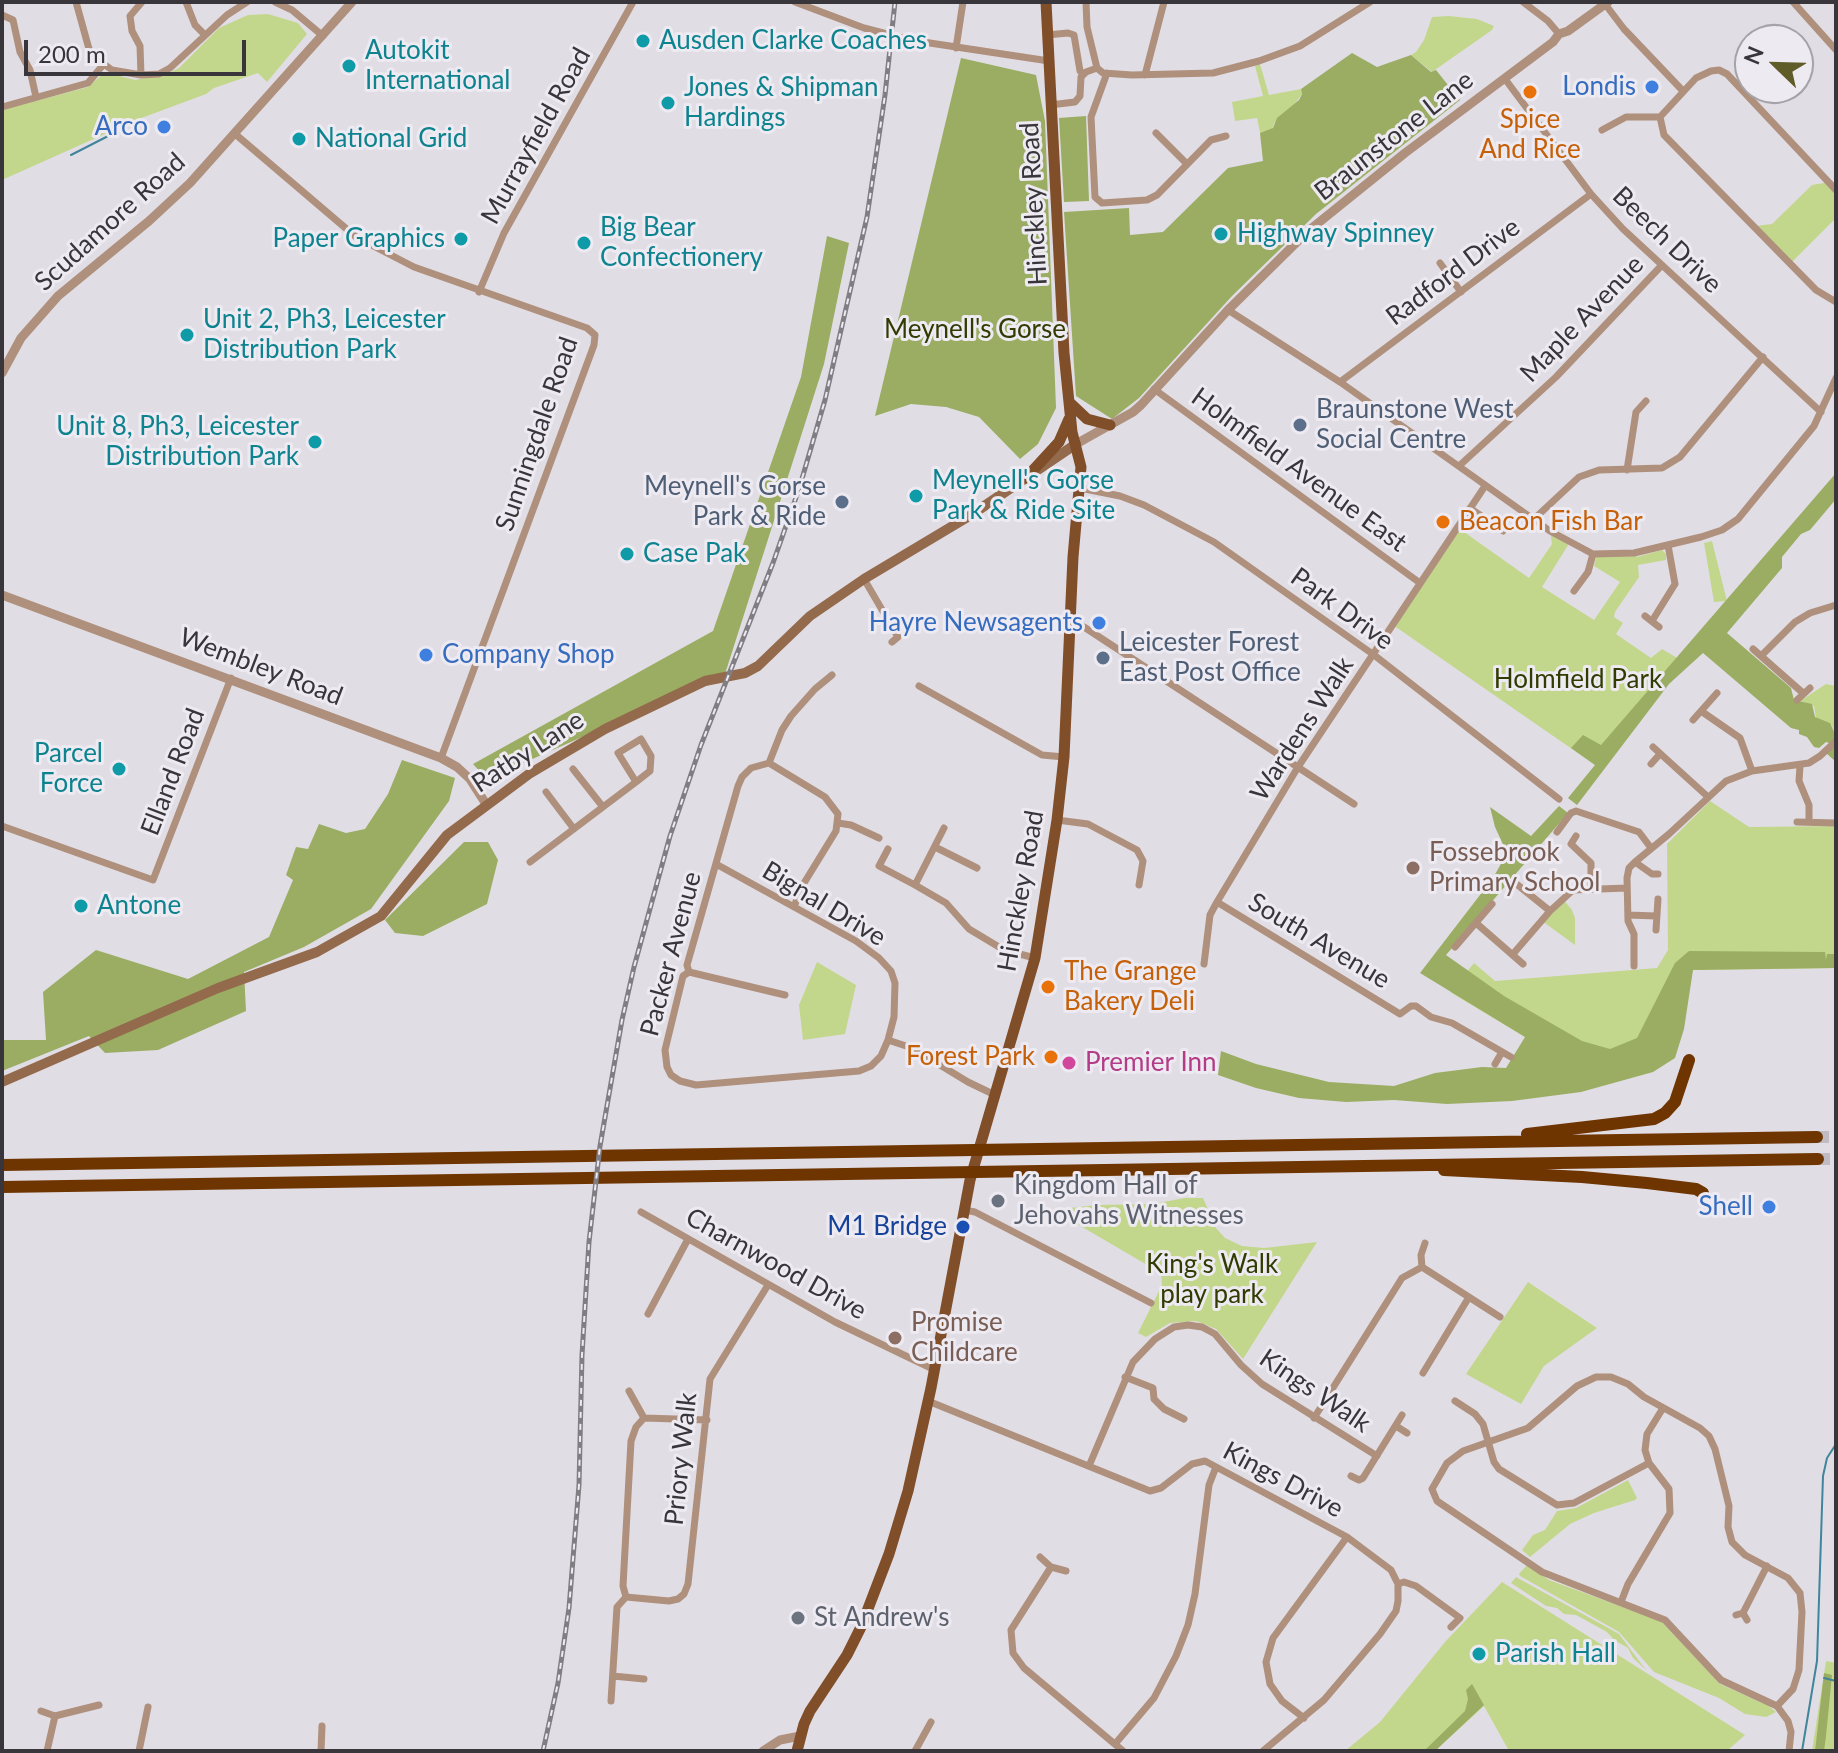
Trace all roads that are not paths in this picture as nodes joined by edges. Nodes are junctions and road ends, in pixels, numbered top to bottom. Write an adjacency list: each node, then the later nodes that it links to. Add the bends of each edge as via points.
1 (76, 2): 25 (street, via 89,49)
2 (142, 2): 29 (street, via 130,16 140,46)
3 (186, 2): 19 (street)
4 (247, 2): 19 (street)
5 (275, 2): 21 (street)
6 (352, 2): 21 (street, Scudamore Road)
7 (633, 2): 46 (street, Murrayfield Road, via 504,233)
8 (795, 2): 22 (street, via 864,28)
9 (963, 2): 22 (street)
10 (1046, 2): 20 (main road, Hinckley Road)
11 (1086, 2): 26 (street)
12 (1164, 2): 30 (street)
13 (1370, 2): 30 (street, via 1300,46 1259,61 1213,73)
14 (1523, 2): 18 (street)
15 (1793, 2): 23 (street)
16 (1607, 3): 18 (street, Braunstone Lane); 32 (street, via 1624,29)
17 (2, 15): 33 (street, via 13,20)
18 (1559, 34): 31 (street, Braunstone Lane)
19 (205, 35): 29 (street, via 170,68)
20 (1047, 35): 24 (main road, Hinckley Road); 28 (street, via 1074,35)
21 (323, 36): 38 (street, Scudamore Road)
22 (956, 48): 24 (street)
23 (1836, 50)
24 (1049, 61): 34 (main road, Hinckley Road)
25 (103, 65): 29 (street); 33 (street, via 88,83)
26 (1097, 68): 27 (street); 28 (street)
27 (1107, 73): 30 (street); 41 (street, via 1091,117 1097,201 1147,200)
28 (1083, 74): 34 (street, via 1075,102)
29 (141, 75)
30 (1145, 75)
31 (1505, 79): 43 (street, Beech Drive); 49 (street, Braunstone Lane, via 1307,232)
32 (1683, 91): 36 (street); 42 (street, via 1704,73 1727,74)
33 (36, 97): 35 (street)
34 (1050, 105): 55 (main road, Hinckley Road)
35 (2, 107)
36 (1660, 117): 37 (street, via 1626,117); 48 (street, via 1664,135 1816,290)
37 (1602, 130)
38 (234, 133): 46 (street, Sunningdale Road, via 356,237); 51 (street, Scudamore Road, via 149,221 58,296 21,338)
39 (1156, 133): 41 (street)
40 (1226, 136): 41 (street, via 1211,140)
41 (1187, 164)
42 (1836, 190)
43 (1591, 194): 45 (street, Beech Drive); 47 (street, Radford Drive)
44 (1440, 263): 47 (street)
45 (1662, 265): 50 (street, Beech Drive); 61 (street, Maple Avenue, via 1556,377)
46 (479, 292): 93 (street, Sunningdale Road, via 587,328 595,340)
47 (1461, 292): 53 (street, Radford Drive)
48 (1836, 302)
49 (1228, 310): 53 (street); 54 (street, Braunstone Lane)
50 (1763, 357): 57 (street, Beech Drive); 62 (street, via 1680,457 1662,468)
51 (2, 373)
52 (1836, 378): 57 (street)
53 (1340, 382): 61 (street)
54 (1154, 389): 59 (street, Braunstone Lane, via 1133,412); 72 (street, Holmfield Avenue East)
55 (1068, 401): 58 (main road, Hinckley Road); 59 (main road, via 1087,419)
56 (1646, 401): 62 (street, via 1636,412)
57 (1821, 412): 69 (street, via 1738,519 1713,534)
58 (1070, 415): 60 (main road, Hinckley Road); 63 (main road, via 1059,442)
59 (1110, 425): 60 (street, Braunstone Lane)
60 (1076, 444): 63 (main road, Ratby Lane); 65 (main road, Hinckley Road)
61 (1459, 466): 64 (street)
62 (1627, 470): 67 (street, via 1599,470 1579,477)
63 (1026, 478): 71 (main road, Ratby Lane)
64 (1485, 486): 66 (street, Wardens Walk); 67 (street)
65 (1080, 488): 77 (main road, Hinckley Road); 80 (street, Park Drive, via 1130,500 1191,529)
66 (1470, 508): 68 (street); 72 (street, Wardens Walk)
67 (1534, 519): 70 (street)
68 (1503, 531)
69 (1668, 545): 70 (street); 76 (street, via 1674,588)
70 (1593, 554): 73 (street)
71 (864, 579): 78 (street, via 898,637); 104 (main road, Ratby Lane, via 810,616 758,666 705,681 605,729)
72 (1420, 583): 80 (street, Wardens Walk)
73 (1574, 591)
74 (2, 595): 83 (street, Wembley Road)
75 (1836, 605): 81 (street, via 1795,622)
76 (1652, 621)
77 (1070, 622): 92 (main road, Hinckley Road); 97 (street)
78 (892, 642)
79 (1753, 649): 81 (street)
80 (1374, 655): 97 (street, Wardens Walk); 103 (street, Park Drive)
81 (1761, 656): 86 (street, via 1806,690)
82 (832, 675): 94 (street, via 791,716)
83 (231, 678): 93 (street, Wembley Road); 112 (street, Elland Road, via 153,880)
84 (919, 686): 92 (street, via 1042,755)
85 (1717, 693): 87 (street)
86 (1797, 700)
87 (1701, 711): 88 (street); 99 (street, via 1740,738)
88 (1693, 720)
89 (1836, 741): 96 (street)
90 (1653, 747): 91 (street)
91 (1660, 754): 95 (street); 102 (street)
92 (1064, 757): 107 (main road, Hinckley Road)
93 (441, 758): 104 (street, Wembley Road, via 470,779)
94 (769, 763): 110 (street, via 830,801); 123 (street, Packer Avenue, via 742,777)
95 (1651, 764)
96 (1800, 766): 99 (street); 109 (street)
97 (1298, 767): 105 (street); 134 (street, Wardens Walk)
98 (573, 769): 106 (street)
99 (1752, 771): 102 (street)
100 (636, 782): 100 (street, via 618,753 641,739 651,756 650,771); 106 (street)
101 (546, 792): 114 (street)
102 (1707, 796): 119 (street)
103 (1559, 799)
104 (486, 804): 157 (main road, Ratby Lane, via 447,835 381,916 317,952 218,988)
105 (1354, 804)
106 (603, 807): 114 (street)
107 (1057, 820): 129 (street, via 1088,824 1137,850 1143,861); 146 (main road, Hinckley Road)
108 (1797, 822): 109 (street)
109 (1809, 822): 111 (street)
110 (838, 823): 117 (street); 136 (street)
111 (1836, 823)
112 (2, 826)
113 (944, 828): 118 (street)
114 (574, 829): 121 (street)
115 (1557, 832): 119 (street, via 1576,811 1588,820 1639,832)
116 (1576, 836): 130 (street, via 1571,844 1591,863)
117 (879, 838)
118 (935, 847): 124 (street); 128 (street)
119 (1651, 848): 122 (street)
120 (888, 849): 128 (street, via 879,866)
121 (530, 862)
122 (1635, 862): 125 (street); 132 (street)
123 (716, 864): 136 (street, Bignal Drive); 150 (street, Packer Avenue)
124 (977, 868)
125 (1658, 874)
126 (1528, 879): 131 (street)
127 (1514, 882): 131 (street)
128 (915, 885): 146 (street, via 946,903 969,929 1004,950)
129 (1139, 885)
130 (1591, 887): 132 (street); 137 (street, via 1573,890)
131 (1521, 888): 137 (street)
132 (1627, 888): 139 (street)
133 (1658, 899): 138 (street)
134 (1217, 902): 147 (street, Wardens Walk, via 1210,915); 153 (street, South Avenue, via 1400,1014 1416,1006)
135 (1492, 904): 140 (street)
136 (794, 907): 152 (street, Bignal Drive, via 856,941 891,971 895,998)
137 (1550, 911): 143 (street)
138 (1660, 913): 139 (street); 141 (street)
139 (1628, 915): 144 (street)
140 (1476, 923): 142 (street); 143 (street)
141 (1656, 930)
142 (1455, 947)
143 (1513, 954): 148 (street)
144 (1634, 955): 145 (street); 149 (street)
145 (1623, 956)
146 (1035, 958): 158 (main road, Hinckley Road)
147 (1204, 964)
148 (1523, 964)
149 (1634, 966)
150 (689, 972): 151 (street); 152 (street, Packer Avenue, via 683,976 665,1050 667,1067 680,1081 696,1085 859,1071 881,1056)
151 (785, 995)
152 (888, 1040): 158 (street)
153 (1502, 1052): 154 (street); 156 (street)
154 (1511, 1057)
155 (1689, 1060): 160 (highway, via 1675,1102 1654,1119)
156 (1495, 1064)
157 (2, 1082)
158 (995, 1095): 166 (main road, Hinckley Road)
159 (1817, 1137): 160 (highway)
160 (1469, 1141): 163 (highway)
161 (1818, 1159): 162 (highway)
162 (1372, 1164): 164 (highway); 165 (highway, via 1608,1179)
163 (2, 1165)
164 (2, 1187)
165 (1703, 1193)
166 (965, 1205): 173 (street); 176 (main road, Hinckley Road)
167 (641, 1212): 168 (street, Charnwood Drive)
168 (688, 1239): 171 (street, Charnwood Drive); 174 (street)
169 (1425, 1243): 170 (street)
170 (1422, 1267): 172 (street); 187 (street, via 1402,1278)
171 (768, 1285): 176 (street, Charnwood Drive); 189 (street, Priory Walk, via 710,1379)
172 (1469, 1297): 175 (street); 177 (street)
173 (1151, 1303)
174 (648, 1314)
175 (1500, 1317)
176 (935, 1370): 182 (main road, Hinckley Road)
177 (1423, 1373)
178 (1125, 1377): 180 (street); 187 (street, Kings Walk, via 1155,1339 1174,1327 1195,1326 1215,1334 1262,1384); 195 (street, Kings Walk)
179 (1160, 1379): 180 (street)
180 (1153, 1388): 188 (street, via 1154,1399)
181 (629, 1391): 186 (street)
182 (928, 1401): 195 (street, Kings Drive); 221 (main road, Hinckley Road, via 908,1491 873,1599)
183 (1455, 1401): 192 (street, via 1475,1414)
184 (1663, 1408): 192 (street, via 1628,1384 1596,1377 1577,1386 1535,1423); 194 (street, via 1645,1442); 200 (street, via 1709,1436 1729,1506 1732,1542)
185 (1402, 1415): 190 (street, Kings Walk)
186 (644, 1418): 189 (street); 204 (street, via 631,1441)
187 (1314, 1418): 193 (street, Kings Walk)
188 (1184, 1419)
189 (707, 1420): 204 (street, Priory Walk, via 684,1594 669,1601)
190 (1396, 1426): 191 (street); 193 (street, Kings Walk)
191 (1407, 1433)
192 (1488, 1442): 194 (street, via 1505,1475 1557,1505 1574,1503); 205 (street, via 1447,1463 1432,1489 1437,1501 1542,1572)
193 (1377, 1456): 197 (street, Kings Walk, via 1363,1478)
194 (1649, 1463): 205 (street, via 1669,1489 1670,1513)
195 (1089, 1466): 196 (street, Kings Drive, via 1150,1491 1199,1460)
196 (1216, 1467): 198 (street, Kings Drive); 222 (street, via 1188,1625 1154,1698)
197 (1351, 1476)
198 (1347, 1537): 203 (street, Kings Drive, via 1391,1570); 218 (street, via 1273,1638 1266,1662 1270,1684)
199 (1040, 1557): 201 (street)
200 (1767, 1566): 207 (street); 214 (street, via 1795,1585 1802,1604 1797,1678)
201 (1051, 1567): 202 (street); 222 (street, via 1011,1630 1013,1653)
202 (1066, 1571)
203 (1398, 1584): 208 (street, Kings Drive, via 1416,1586); 218 (street, via 1396,1611 1380,1634)
204 (626, 1597): 210 (street, via 617,1607)
205 (1621, 1602): 214 (street, via 1665,1620 1721,1680)
206 (1467, 1609): 208 (street)
207 (1742, 1616)
208 (1460, 1618): 209 (street)
209 (1451, 1627)
210 (613, 1676): 211 (street, via 634,1683); 212 (street)
211 (644, 1679)
212 (611, 1701)
213 (99, 1705): 217 (street)
214 (1777, 1706): 231 (street, via 1791,1732)
215 (148, 1707): 224 (street)
216 (41, 1711): 217 (street)
217 (55, 1716): 223 (street)
218 (1304, 1718): 230 (street)
219 (931, 1722): 228 (street)
220 (322, 1726): 225 (street)
221 (800, 1736): 226 (street); 227 (main road, Hinckley Road)
222 (1115, 1744): 229 (street)
223 (47, 1751)
224 (139, 1751)
225 (321, 1751)
226 (763, 1751)
227 (797, 1751)
228 (915, 1751)
229 (1123, 1751)
230 (1263, 1751)
231 (1789, 1751)

